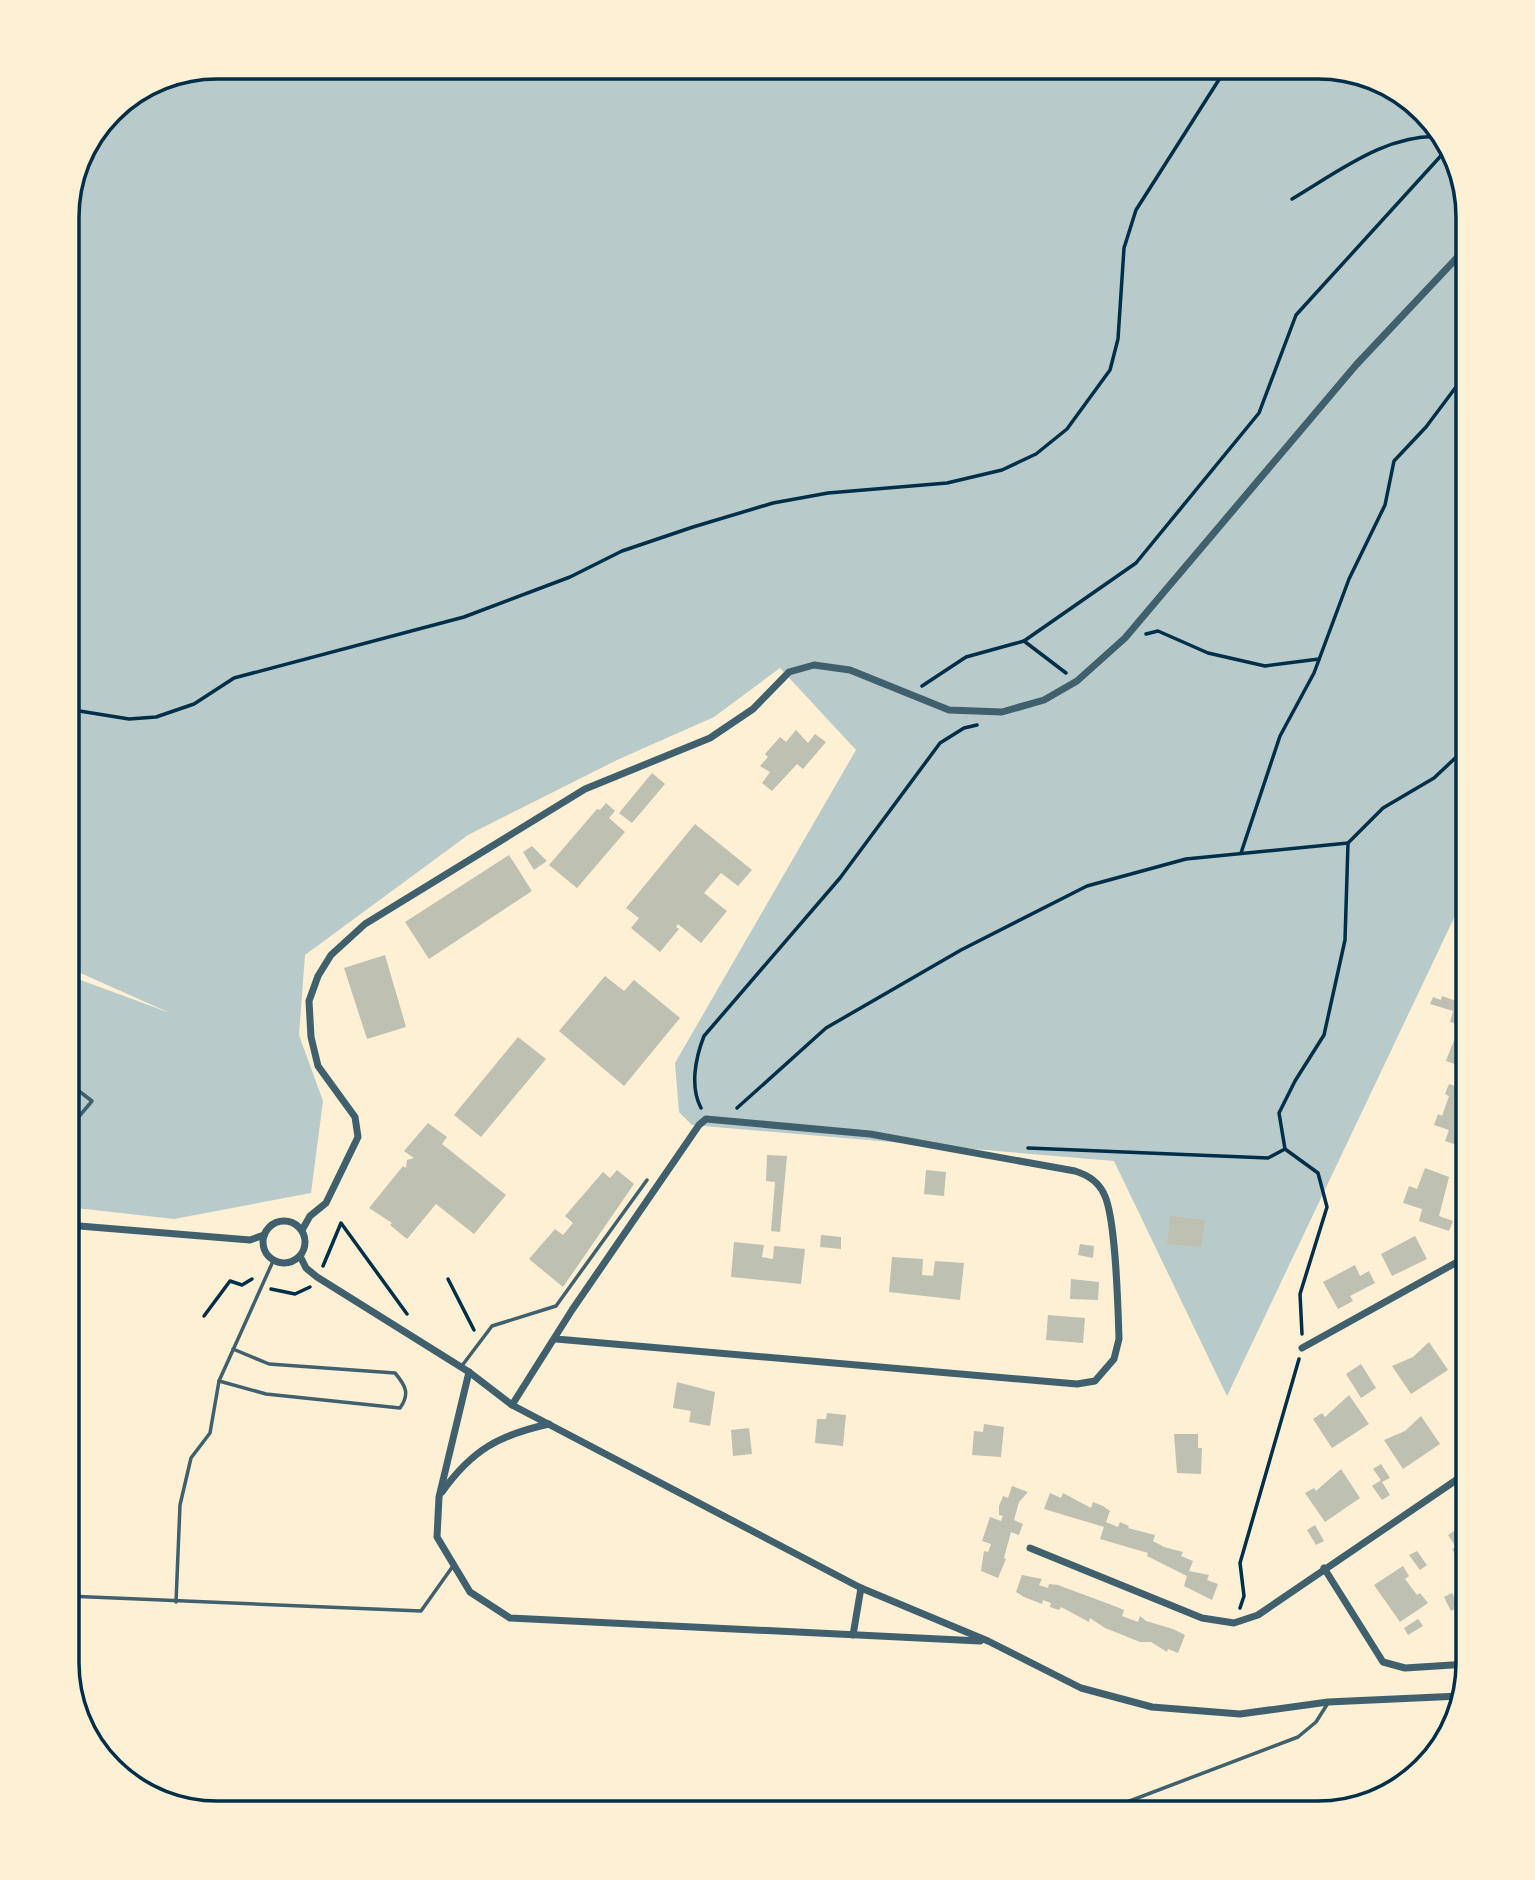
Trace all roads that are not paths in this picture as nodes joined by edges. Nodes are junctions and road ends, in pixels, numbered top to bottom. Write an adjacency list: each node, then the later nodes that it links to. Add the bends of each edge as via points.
1 (1456, 259): 6 (street, via 1356,365 1125,638 1077,681 1044,701 1002,712 949,710 850,670 814,664 789,672 753,709 710,738 584,789 365,924 331,955 309,1001 318,1066 349,1107 358,1137 326,1203)
2 (79, 1091): 3 (lane, via 92,1101)
3 (79, 1116)
4 (647, 1180): 14 (lane, via 556,1306 492,1326)
5 (79, 1227): 7 (street, via 250,1240)
6 (302, 1230): 7 (street, via 282,1221 274,1223); 8 (street, via 305,1239)
7 (264, 1236): 9 (street, via 265,1249)
8 (300, 1256): 9 (street, via 287,1262); 14 (street, via 317,1277)
9 (274, 1259): 13 (lane)
10 (1456, 1266): 12 (street)
11 (556, 1339): 11 (street, via 1077,1384 1096,1381 1114,1359 1119,1325 1108,1207 1088,1175 870,1134 706,1119); 17 (street)
12 (1302, 1348)
13 (233, 1349): 16 (lane); 16 (lane, via 269,1364 395,1373 406,1385 407,1398 400,1408 266,1394)
14 (461, 1367): 15 (street)
15 (469, 1371): 17 (street); 20 (street)
16 (219, 1381): 26 (lane, via 210,1433 191,1458 180,1505)
17 (512, 1405): 18 (street)
18 (549, 1424): 20 (street, via 515,1432 475,1452); 24 (street)
19 (1456, 1480): 23 (street)
20 (439, 1497): 22 (street, via 437,1536)
21 (1030, 1548): 23 (street, via 1202,1618 1234,1623 1258,1615)
22 (454, 1565): 26 (lane, via 421,1611); 27 (street, via 470,1592 510,1618)
23 (1324, 1568): 29 (street, via 1383,1662 1405,1668)
24 (860, 1588): 27 (street); 28 (street)
25 (79, 1597): 26 (lane)
26 (176, 1602)
27 (853, 1635): 28 (street)
28 (988, 1641): 31 (street, via 1081,1688 1152,1707 1240,1714)
29 (1456, 1665)
30 (1452, 1696): 31 (street)
31 (1328, 1702): 32 (lane, via 1316,1722 1298,1737)
32 (1132, 1801)

